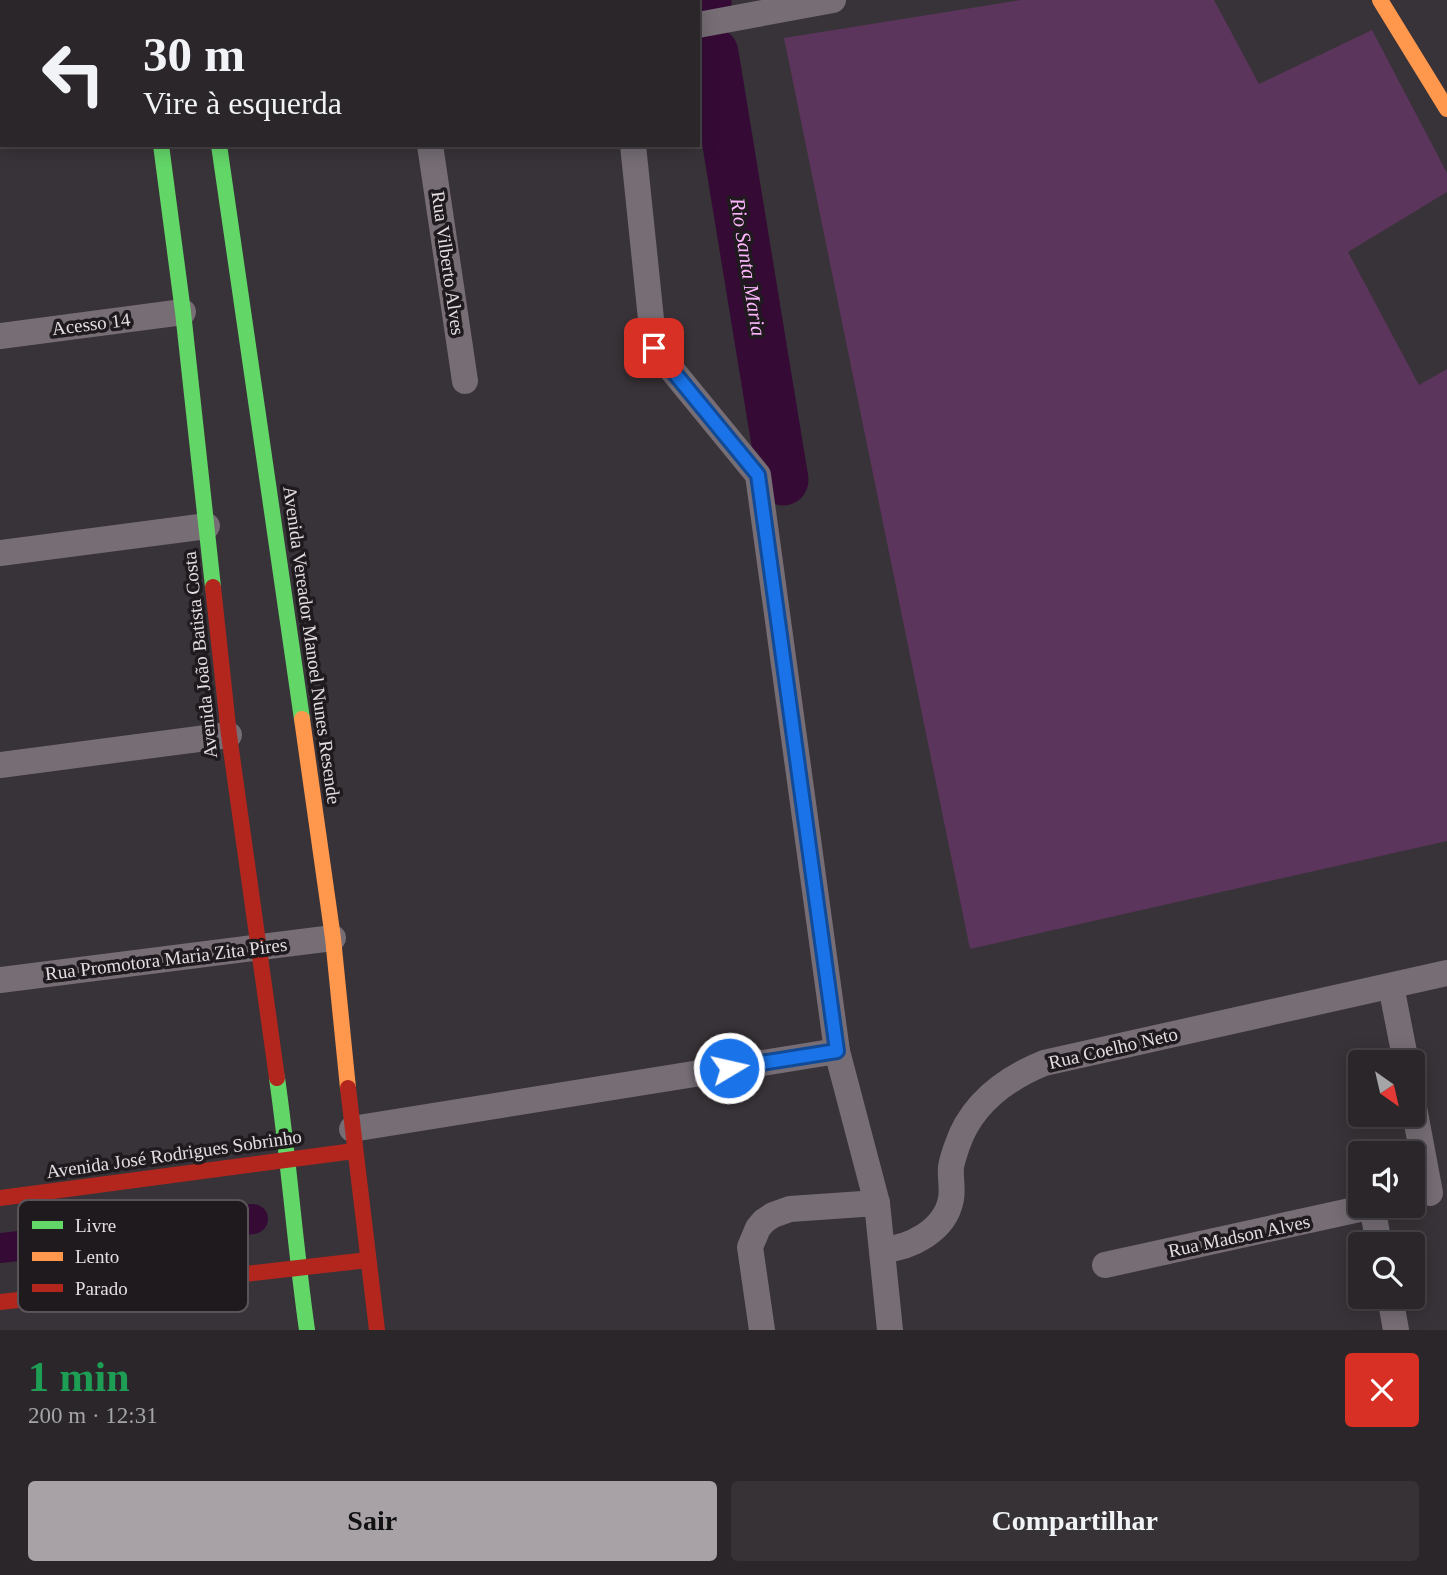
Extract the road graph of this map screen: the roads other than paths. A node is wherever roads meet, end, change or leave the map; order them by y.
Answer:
1 (833, 0) edge
2 (1380, 0) edge
3 (700, 25) edge
4 (1447, 109) edge
5 (161, 147) edge
6 (219, 147) edge
7 (430, 147) edge
8 (633, 147) edge
9 (183, 312) junction
10 (0, 336) edge
11 (465, 381) dead end
12 (207, 526) junction
13 (0, 553) edge
14 (229, 735) junction
15 (0, 765) edge
16 (332, 938) junction
17 (259, 947) junction
18 (1447, 973) edge
19 (0, 980) edge
20 (1391, 985) junction
21 (1404, 1050) edge
22 (837, 1051) junction
23 (1418, 1127) edge
24 (353, 1140) junction
25 (288, 1159) junction
26 (1430, 1193) edge
27 (0, 1199) edge
28 (877, 1203) junction
29 (1348, 1211) edge
30 (882, 1251) junction
31 (368, 1260) junction
32 (1105, 1265) dead end
33 (298, 1268) junction
34 (248, 1274) edge
35 (18, 1300) edge
36 (0, 1302) edge
37 (1392, 1309) edge
38 (307, 1330) edge
39 (377, 1330) edge
40 (762, 1330) edge
41 (890, 1330) edge
42 (1396, 1330) edge

1 - 3 street
2 - 4 street
5 - 9 street, Avenida João Batista Costa
6 - 16 street, Avenida Vereador Manoel Nunes Resende
7 - 11 street, Rua Vilberto Alves
8 - 22 street
9 - 10 street, Acesso 14
9 - 12 street, Avenida João Batista Costa
12 - 13 street
12 - 14 street, Avenida João Batista Costa
14 - 15 street
14 - 17 street, Avenida João Batista Costa
16 - 17 street, Rua Promotora Maria Zita Pires
16 - 24 street, Avenida Vereador Manoel Nunes Resende
17 - 19 street, Rua Promotora Maria Zita Pires
17 - 25 street, Avenida João Batista Costa
18 - 20 street, Rua Coelho Neto
20 - 21 street
20 - 30 street, Rua Coelho Neto
22 - 24 street
22 - 28 street
23 - 26 street
24 - 25 street, Avenida José Rodrigues Sobrinho
24 - 31 street, Avenida Vereador Manoel Nunes Resende
25 - 27 street, Avenida José Rodrigues Sobrinho
25 - 33 street, Avenida João Batista Costa
28 - 30 street
28 - 40 street
29 - 32 street, Rua Madson Alves
30 - 41 street
31 - 33 street
31 - 39 street, Avenida Vereador Manoel Nunes Resende
33 - 34 street
33 - 38 street, Avenida João Batista Costa
35 - 36 street
37 - 42 street

